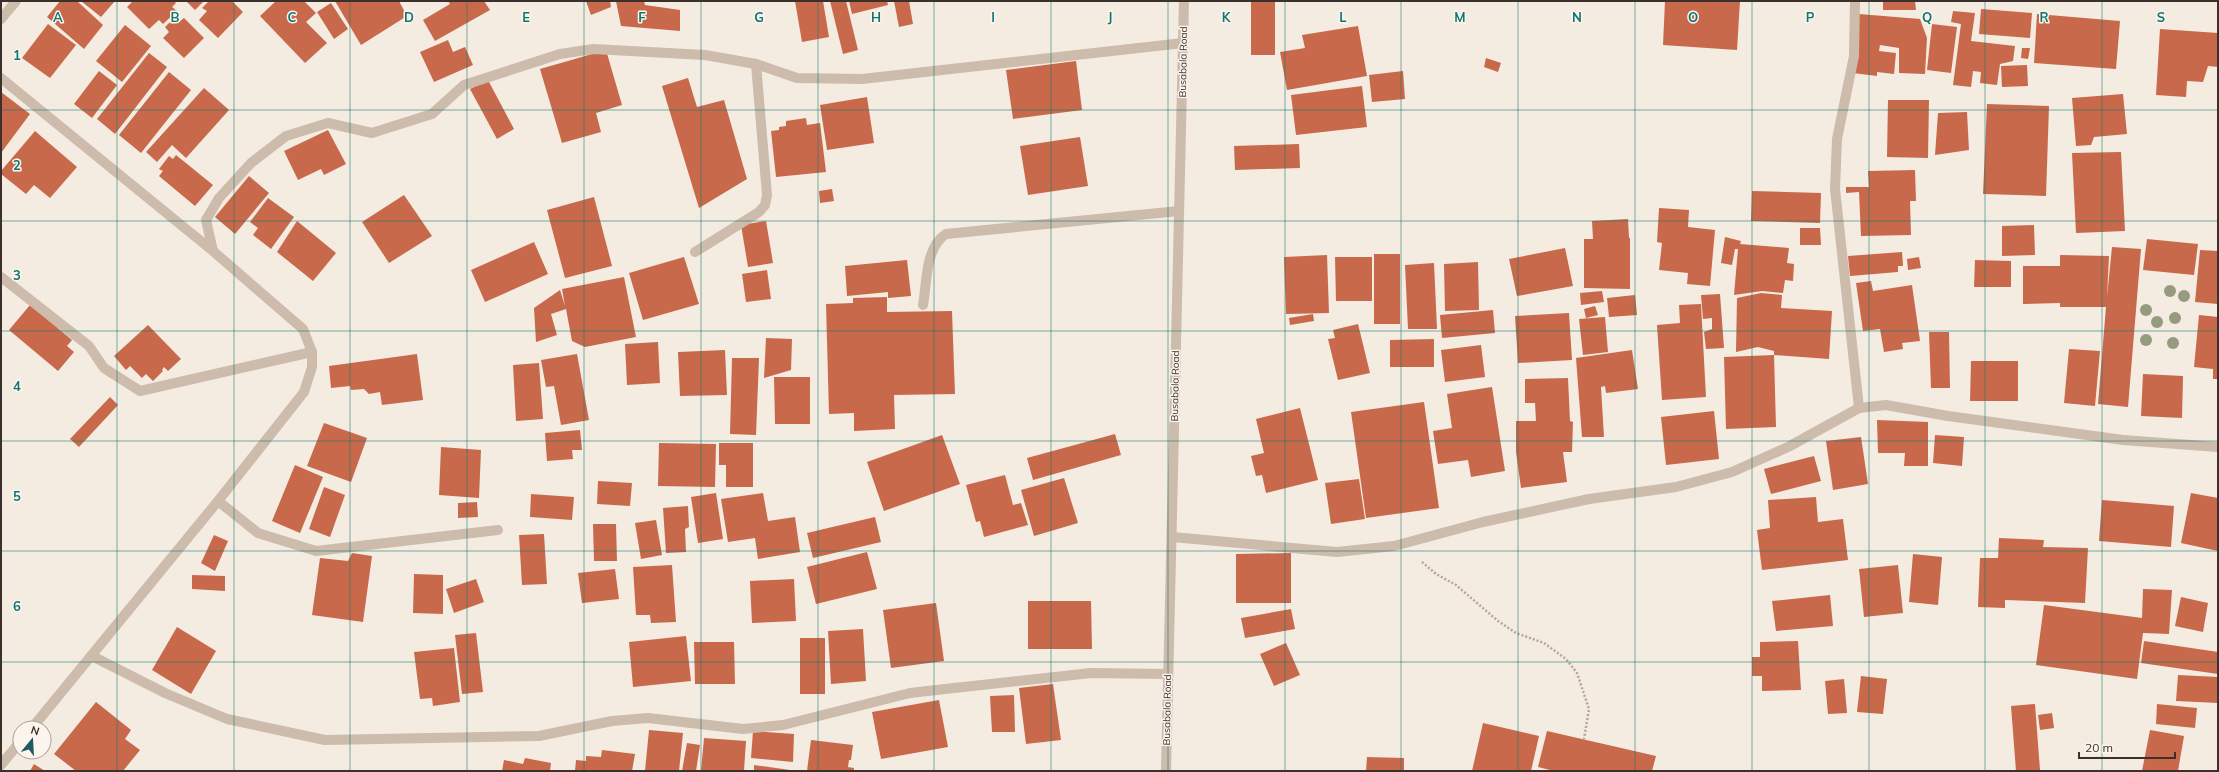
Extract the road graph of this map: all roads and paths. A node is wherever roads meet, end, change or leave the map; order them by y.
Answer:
1 (16, 1) edge
2 (1184, 1) edge
3 (1855, 1) edge
4 (1, 19) edge
5 (1183, 43) junction
6 (756, 64) junction
7 (1, 78) edge
8 (1179, 211) junction
9 (213, 251) junction
10 (695, 252) dead end
11 (1, 277) edge
12 (923, 305) dead end
13 (312, 352) junction
14 (1859, 408) junction
15 (2218, 447) edge
16 (218, 501) junction
17 (498, 530) dead end
18 (1172, 536) junction
19 (1420, 539) junction
20 (92, 656) junction
21 (1168, 674) junction
22 (39, 720) edge
23 (1584, 738) dead end
24 (12, 752) edge
25 (1, 765) edge
26 (1166, 771) edge

1 - 4 street
2 - 5 street, Busabala Road
3 - 14 street
5 - 6 street
5 - 8 street, Busabala Road
6 - 9 street
6 - 10 street
7 - 9 street
8 - 12 street
8 - 18 street, Busabala Road
9 - 13 street
11 - 13 street
13 - 16 street
14 - 15 street
14 - 19 street
16 - 17 street
16 - 20 street
18 - 19 street
18 - 21 street, Busabala Road
19 - 23 path
20 - 21 street
20 - 22 street
21 - 26 street, Busabala Road
24 - 25 street

